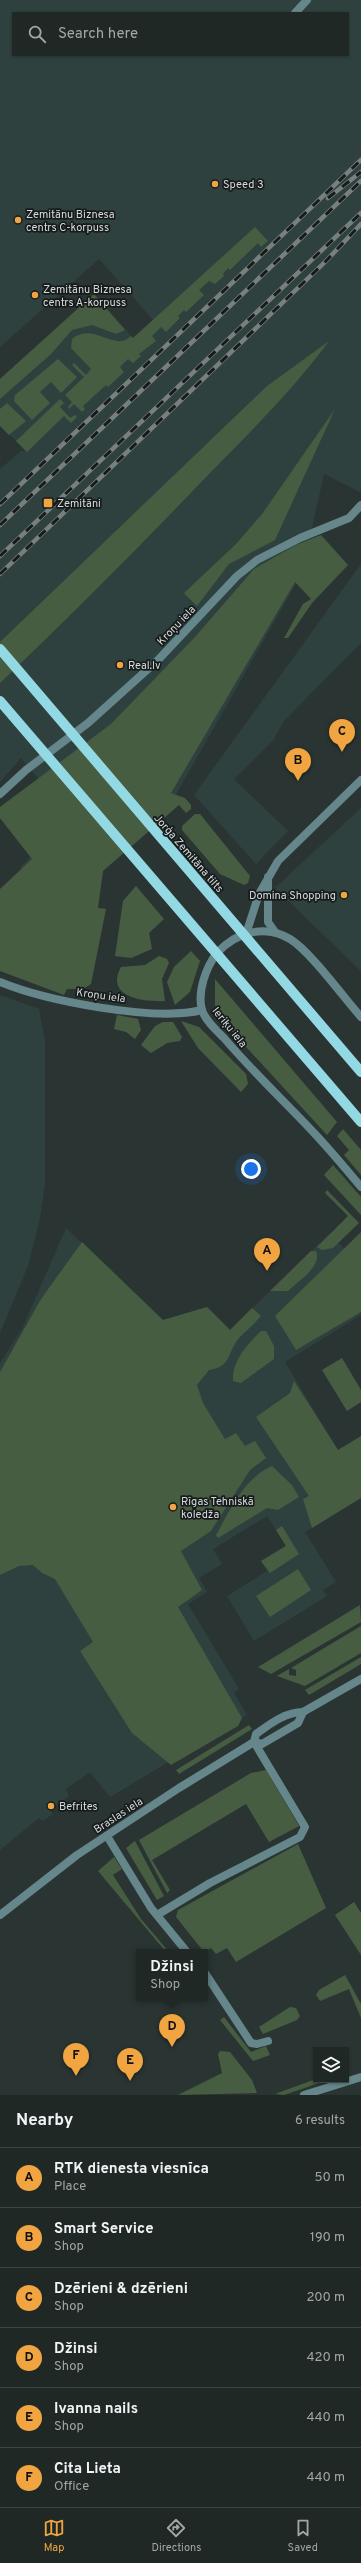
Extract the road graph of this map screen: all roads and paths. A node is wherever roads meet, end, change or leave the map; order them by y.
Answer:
1 (307, 0) edge
2 (296, 12) edge
3 (361, 505) edge
4 (0, 649) edge
5 (0, 701) edge
6 (361, 780) edge
7 (0, 794) edge
8 (268, 877) junction
9 (275, 932) junction
10 (246, 934) junction
11 (0, 982) edge
12 (202, 1010) junction
13 (361, 1017) edge
14 (361, 1072) edge
15 (361, 1122) edge
16 (361, 1187) edge
17 (361, 1679) edge
18 (302, 1712) junction
19 (254, 1742) junction
20 (107, 1836) junction
21 (0, 1915) edge
22 (157, 1915) junction
23 (185, 1949) edge
24 (208, 1978) edge
25 (268, 2040) dead end
26 (361, 2077) edge
27 (304, 2095) edge

1 - 2 street
3 - 7 street, Kroņu iela
4 - 14 main road, Jorģa Zemitāna tilts, bridge
5 - 15 main road, bridge
6 - 8 street
8 - 9 street
8 - 10 street
9 - 10 street, Ieriķu iela
9 - 13 street, Ieriķu iela
10 - 12 street, Ieriķu iela
11 - 12 street, Kroņu iela
12 - 16 street, Ieriķu iela
17 - 18 street, Braslas iela
18 - 19 street, Braslas iela
18 - 19 street, Braslas iela
19 - 20 street, Braslas iela
19 - 22 street
20 - 21 street, Braslas iela
20 - 22 street
22 - 23 street
24 - 25 street
26 - 27 street

